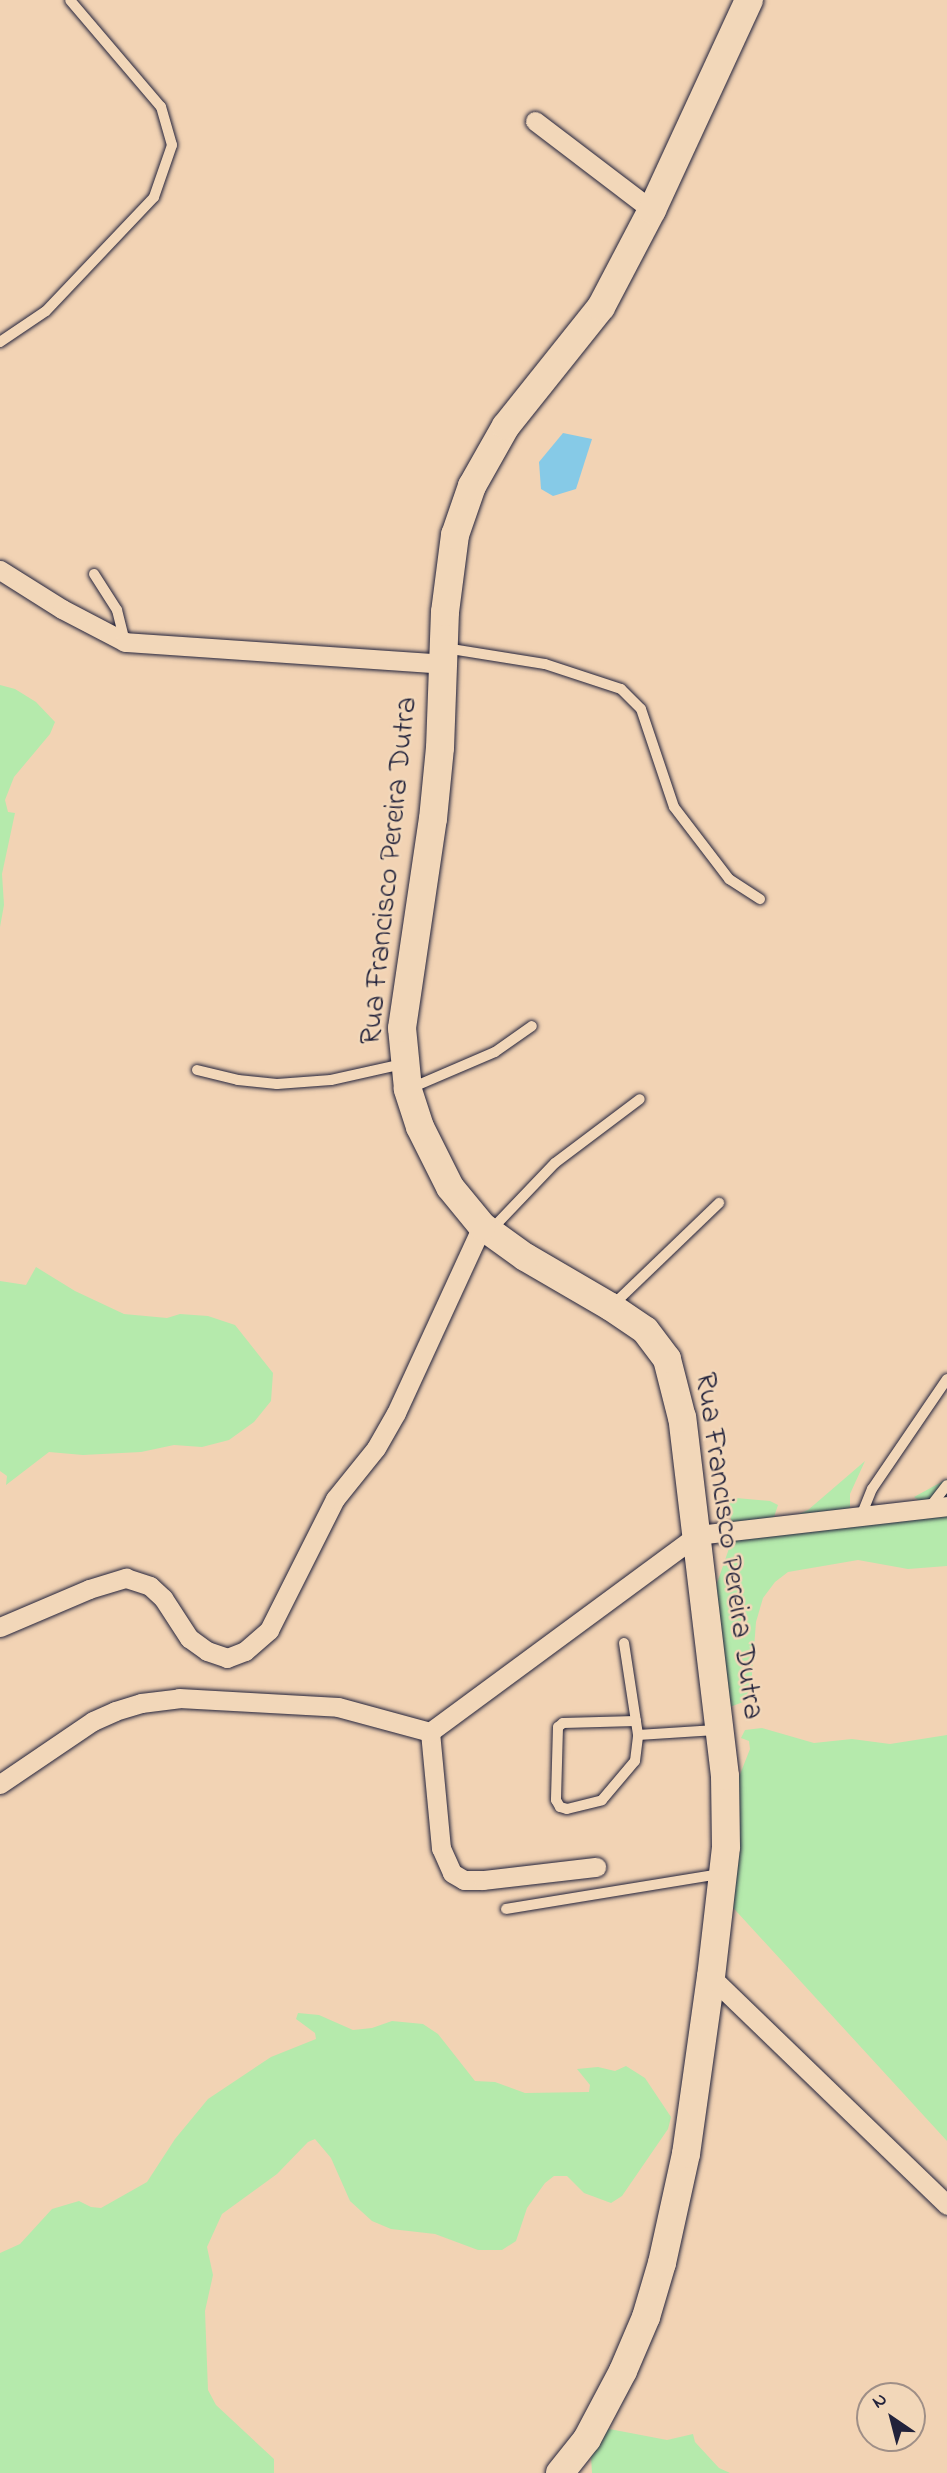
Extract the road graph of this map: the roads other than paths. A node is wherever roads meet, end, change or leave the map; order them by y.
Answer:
1 (70, 0) edge
2 (749, 0) edge
3 (536, 121) dead end
4 (652, 210) junction
5 (0, 342) edge
6 (0, 570) edge
7 (94, 574) dead end
8 (125, 642) junction
9 (444, 656) junction
10 (760, 899) dead end
11 (532, 1026) dead end
12 (197, 1070) dead end
13 (405, 1077) junction
14 (640, 1100) dead end
15 (719, 1203) dead end
16 (486, 1229) junction
17 (611, 1307) junction
18 (947, 1379) edge
19 (947, 1485) edge
20 (938, 1507) edge
21 (861, 1516) junction
22 (697, 1535) junction
23 (0, 1627) edge
24 (624, 1643) dead end
25 (636, 1721) junction
26 (720, 1730) junction
27 (430, 1732) junction
28 (638, 1735) junction
29 (0, 1784) edge
30 (596, 1867) dead end
31 (723, 1874) junction
32 (506, 1909) dead end
33 (711, 1977) junction
34 (947, 2205) edge
35 (560, 2473) edge

1 - 5 lane
2 - 4 main road, Rua Francisco Pereira Dutra
3 - 4 street
4 - 9 main road, Rua Francisco Pereira Dutra
6 - 8 street
7 - 8 lane
8 - 9 street
9 - 10 lane
9 - 13 main road, Rua Francisco Pereira Dutra
11 - 13 lane
12 - 13 lane
13 - 16 main road, Rua Francisco Pereira Dutra
14 - 16 lane
15 - 17 lane
16 - 17 main road, Rua Francisco Pereira Dutra
16 - 23 street
17 - 22 main road, Rua Francisco Pereira Dutra
18 - 21 lane
19 - 20 lane
20 - 21 street
21 - 22 street
22 - 26 main road, Rua Francisco Pereira Dutra
22 - 27 street
24 - 25 lane
25 - 28 lane
25 - 28 lane
26 - 28 lane
26 - 31 main road, Rua Francisco Pereira Dutra
27 - 29 street
27 - 30 street
31 - 32 lane
31 - 33 main road, Rua Francisco Pereira Dutra
33 - 34 street
33 - 35 main road, Rua Francisco Pereira Dutra

